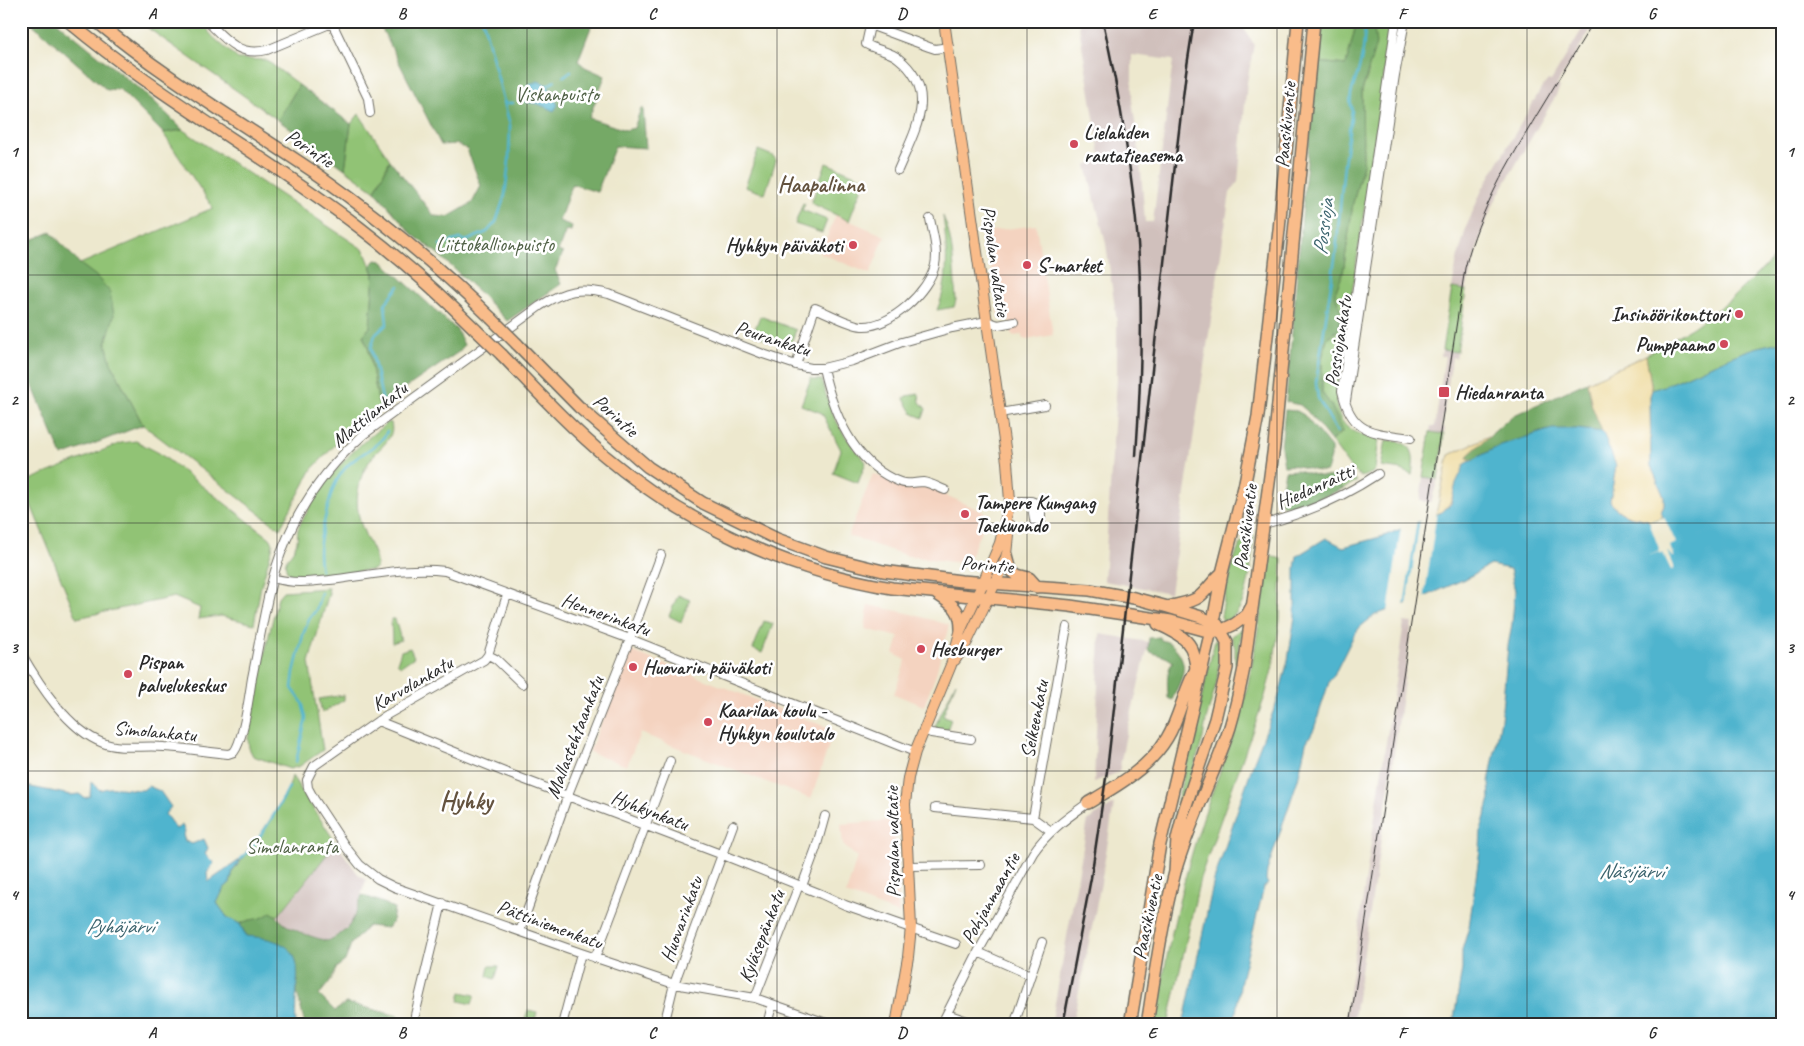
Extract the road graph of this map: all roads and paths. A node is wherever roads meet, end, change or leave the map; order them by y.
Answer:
1 (68, 21) edge
2 (96, 21) edge
3 (207, 21) edge
4 (859, 21) edge
5 (944, 21) edge
6 (1298, 21) edge
7 (1314, 21) edge
8 (1396, 21) edge
9 (1406, 21) edge
10 (331, 22) edge
11 (870, 26) junction
12 (948, 47) junction
13 (370, 113) dead end
14 (898, 170) dead end
15 (930, 219) dead end
16 (552, 298) joint
17 (986, 322) junction
18 (1014, 322) dead end
19 (796, 365) junction
20 (823, 368) junction
21 (1345, 403) junction
22 (1044, 405) dead end
23 (1000, 414) junction
24 (1411, 438) dead end
25 (1378, 474) dead end
26 (945, 490) dead end
27 (1032, 500) dead end
28 (1009, 504) junction
29 (1264, 524) junction
30 (661, 554) dead end
31 (1007, 555) junction
32 (1222, 573) junction
33 (273, 578) junction
34 (989, 584) junction
35 (1037, 587) junction
36 (937, 594) junction
37 (507, 595) junction
38 (982, 598) junction
39 (1254, 603) junction
40 (1168, 607) junction
41 (1148, 619) junction
42 (1067, 627) dead end
43 (1215, 628) junction
44 (961, 629) junction
45 (630, 639) junction
46 (21, 653) edge
47 (1205, 654) junction
48 (488, 655) junction
49 (24, 665) edge
50 (952, 665) junction
51 (1196, 668) junction
52 (522, 684) dead end
53 (1196, 694) junction
54 (378, 721) junction
55 (924, 730) junction
56 (971, 739) dead end
57 (236, 750) joint
58 (915, 752) junction
59 (670, 761) dead end
60 (307, 780) joint
61 (568, 796) junction
62 (1088, 804) joint
63 (935, 808) dead end
64 (825, 816) dead end
65 (1032, 818) junction
66 (733, 825) dead end
67 (645, 826) junction
68 (1051, 831) junction
69 (723, 855) junction
70 (981, 865) dead end
71 (908, 866) junction
72 (1175, 872) junction
73 (800, 886) junction
74 (442, 904) junction
75 (911, 927) junction
76 (520, 931) junction
77 (1042, 942) dead end
78 (956, 944) dead end
79 (978, 952) junction
80 (581, 953) junction
81 (595, 958) junction
82 (1030, 975) junction
83 (674, 984) junction
84 (754, 998) junction
85 (901, 1000) junction
86 (772, 1005) junction
87 (947, 1014) junction
88 (415, 1015) dead end
89 (562, 1025) edge
90 (664, 1025) edge
91 (767, 1025) edge
92 (832, 1025) edge
93 (889, 1025) edge
94 (896, 1025) edge
95 (941, 1025) edge
96 (979, 1025) edge
97 (1014, 1025) edge
98 (1130, 1025) edge
99 (1147, 1025) edge

1 - 36 highway, Porintie, bridge
2 - 34 highway, Porintie, bridge
3 - 10 street
4 - 11 street
5 - 12 main road, Pispalan valtatie
6 - 32 highway, Paasikiventie
7 - 29 highway, Paasikiventie
8 - 21 street, Possiojankatu
9 - 21 street, Possiojankatu
10 - 13 street
11 - 12 street
11 - 14 street
12 - 17 main road, Pispalan valtatie
15 - 19 street
16 - 19 street, Peurankatu
16 - 33 street, Mattilankatu
17 - 18 street, Peurankatu
17 - 20 street, Peurankatu
17 - 23 main road, Pispalan valtatie
19 - 20 street, Peurankatu
20 - 26 street
21 - 24 street
22 - 23 street
23 - 28 main road, Pispalan valtatie
25 - 29 street, Hiedanraitti
27 - 28 street
28 - 31 main road, Pispalan valtatie
28 - 34 main road, Pispalan valtatie
29 - 39 highway, Paasikiventie
30 - 45 street, Mallastehtaankatu
31 - 34 main road, Pispalan valtatie
31 - 35 highway
32 - 40 highway
32 - 43 highway, Paasikiventie
33 - 37 street, Hennerinkatu
33 - 57 street, Mattilankatu
34 - 35 highway, Porintie
34 - 38 main road, Pispalan valtatie
35 - 40 highway, Porintie
36 - 38 highway, Porintie
36 - 44 highway
37 - 45 street, Hennerinkatu
37 - 48 street
38 - 41 highway, Porintie
38 - 44 main road, Pispalan valtatie
38 - 50 main road, Pispalan valtatie
39 - 43 highway
39 - 72 highway, Paasikiventie
40 - 43 highway, Porintie
41 - 43 highway
41 - 51 highway
42 - 65 street, Selkeenkatu
43 - 47 highway, Paasikiventie
43 - 72 highway
44 - 50 main road, Pispalan valtatie
45 - 58 street, Hennerinkatu
45 - 61 street, Mallastehtaankatu
46 - 49 street, Simolankatu
47 - 51 highway
47 - 53 highway, Paasikiventie
48 - 52 street
48 - 54 street, Karvolankatu
49 - 57 street, Simolankatu
50 - 55 main road, Pispalan valtatie
51 - 53 highway
51 - 62 highway
53 - 98 highway, Paasikiventie
54 - 60 street, Karvolankatu
54 - 61 street, Hyhkynkatu
55 - 56 street
55 - 58 main road, Pispalan valtatie
58 - 71 main road, Pispalan valtatie
59 - 67 street
60 - 74 street, Pättiniemenkatu
61 - 67 street, Hyhkynkatu
61 - 76 street, Mallastehtaankatu
62 - 68 street, Pohjanmaantie
63 - 65 street
64 - 73 street, Kyläsepänkatu
65 - 68 street
66 - 69 street, Huovarinkatu
67 - 69 street, Hyhkynkatu
67 - 81 street
68 - 79 street, Pohjanmaantie
69 - 73 street, Hyhkynkatu
69 - 83 street, Huovarinkatu
70 - 71 street
71 - 75 main road, Pispalan valtatie
72 - 99 highway, Paasikiventie
73 - 75 street, Hyhkynkatu
73 - 84 street, Kyläsepänkatu
74 - 76 street, Pättiniemenkatu
74 - 88 street
75 - 78 street, Hyhkynkatu
75 - 85 main road, Pispalan valtatie
76 - 80 street, Pättiniemenkatu
77 - 82 street
79 - 82 street
79 - 87 street, Pohjanmaantie
80 - 81 street, Pättiniemenkatu
80 - 89 street
81 - 83 street, Pättiniemenkatu
82 - 97 street
83 - 84 street, Pättiniemenkatu
83 - 90 street, Huovarinkatu
84 - 86 street, Pättiniemenkatu
85 - 93 main road
85 - 94 main road, Pispalan valtatie
86 - 91 street, Kyläsepänkatu
86 - 92 street, Pättiniemenkatu
87 - 95 street, Pohjanmaantie
87 - 96 street

